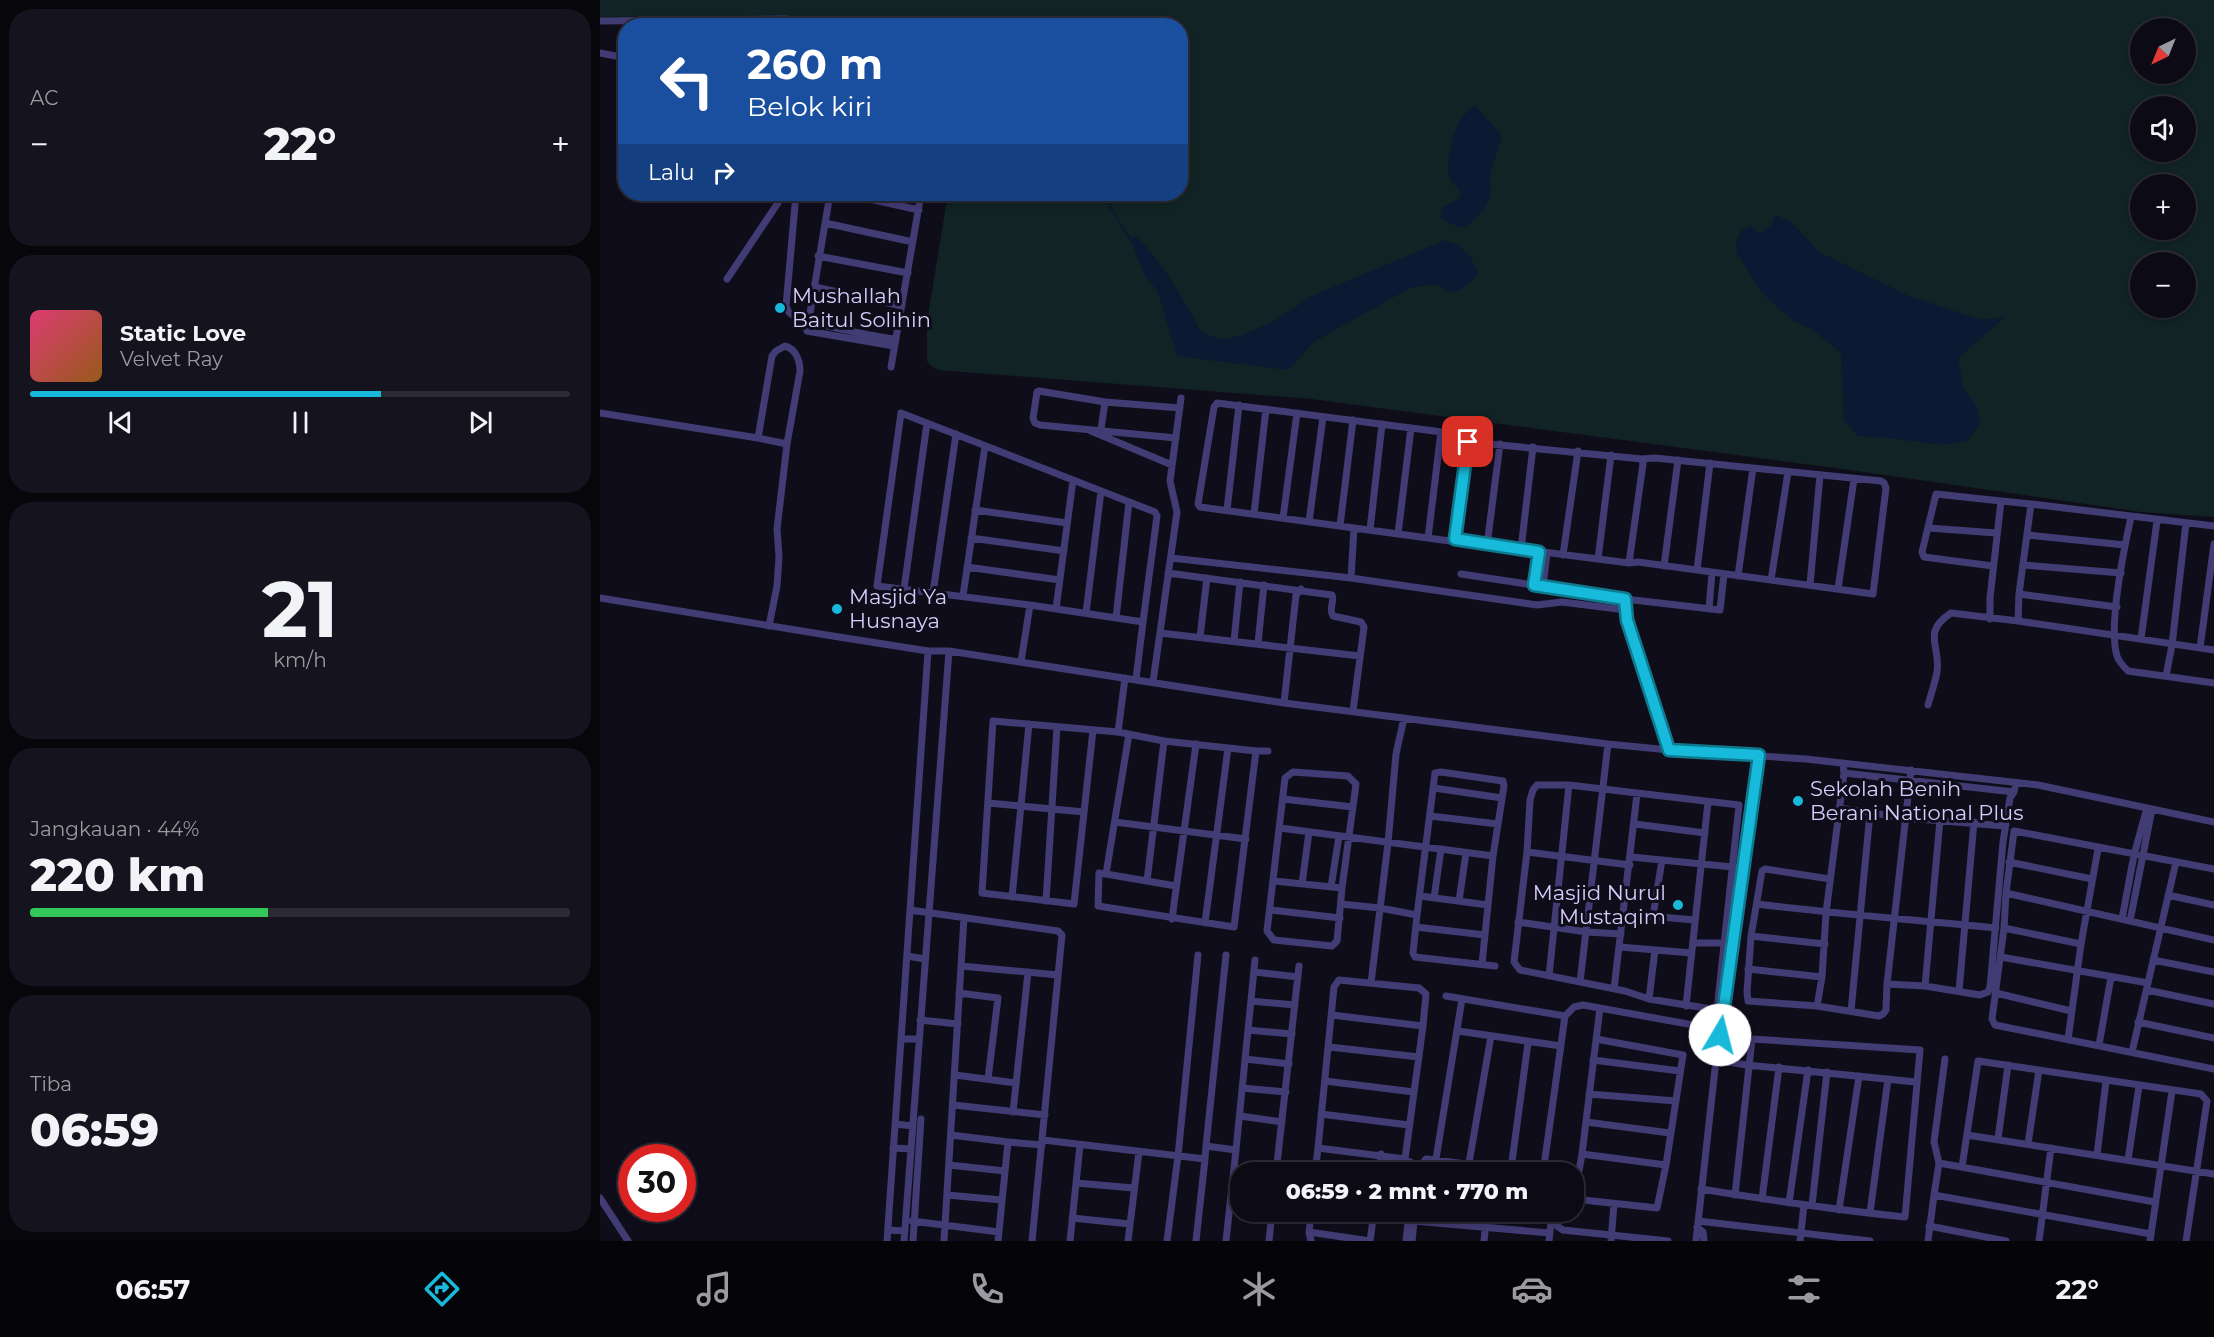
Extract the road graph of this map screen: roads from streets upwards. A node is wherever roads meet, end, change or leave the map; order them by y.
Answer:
1 (600, 21) edge
2 (618, 22) edge
3 (600, 52) edge
4 (618, 56) edge
5 (779, 201) edge
6 (795, 201) edge
7 (829, 201) edge
8 (878, 201) edge
9 (920, 201) edge
10 (919, 210) junction
11 (825, 223) junction
12 (913, 242) junction
13 (818, 256) junction
14 (908, 273) junction
15 (727, 279) dead end
16 (815, 287) junction
17 (902, 306) junction
18 (808, 321) junction
19 (895, 343) junction
20 (891, 367) dead end
21 (1181, 398) dead end
22 (1105, 402) junction
23 (1239, 405) junction
24 (1180, 408) junction
25 (1266, 409) junction
26 (600, 413) edge
27 (1297, 413) junction
28 (1323, 417) junction
29 (1353, 420) junction
30 (927, 423) junction
31 (1382, 424) junction
32 (1411, 428) junction
33 (1086, 429) junction
34 (1101, 429) junction
35 (1441, 432) junction
36 (956, 434) junction
37 (758, 438) junction
38 (1176, 438) junction
39 (1468, 442) junction
40 (787, 444) junction
41 (1500, 444) junction
42 (985, 446) junction
43 (1533, 447) junction
44 (1578, 451) junction
45 (1611, 455) junction
46 (1642, 459) junction
47 (1678, 460) junction
48 (1710, 464) junction
49 (1172, 465) junction
50 (1753, 468) junction
51 (1788, 471) junction
52 (1820, 475) junction
53 (1854, 478) junction
54 (1073, 480) junction
55 (1101, 491) junction
56 (2001, 501) junction
57 (1129, 502) junction
58 (2031, 504) junction
59 (975, 510) junction
60 (1227, 510) junction
61 (1254, 514) junction
62 (2131, 517) junction
63 (1283, 518) junction
64 (2157, 521) junction
65 (1309, 522) junction
66 (1067, 523) junction
67 (2186, 523) junction
68 (1340, 526) junction
69 (2214, 526) edge
70 (1354, 528) junction
71 (1929, 528) junction
72 (1370, 530) junction
73 (1996, 533) junction
74 (1398, 534) junction
75 (2028, 535) junction
76 (971, 538) junction
77 (1428, 538) junction
78 (1455, 539) junction
79 (2214, 544) edge
80 (1486, 545) junction
81 (2125, 545) junction
82 (1521, 549) junction
83 (1064, 551) junction
84 (1543, 552) junction
85 (1563, 555) junction
86 (1171, 558) junction
87 (1598, 559) junction
88 (1629, 563) junction
89 (2024, 565) junction
90 (1664, 566) junction
91 (1993, 566) junction
92 (967, 567) junction
93 (1697, 570) junction
94 (1712, 572) junction
95 (1168, 573) junction
96 (2121, 573) junction
97 (1461, 574) dead end
98 (1724, 574) junction
99 (1738, 576) junction
100 (1207, 578) junction
101 (1351, 578) junction
102 (1060, 580) junction
103 (1771, 580) junction
104 (1240, 582) junction
105 (1264, 585) junction
106 (1534, 585) junction
107 (1810, 585) junction
108 (1543, 586) junction
109 (904, 589) junction
110 (1838, 589) junction
111 (1301, 590) junction
112 (933, 593) junction
113 (2019, 594) junction
114 (963, 596) junction
115 (600, 598) edge
116 (1625, 599) junction
117 (1030, 604) junction
118 (2117, 607) junction
119 (1056, 609) junction
120 (1709, 609) junction
121 (1626, 610) junction
122 (1086, 613) junction
123 (1116, 618) junction
124 (1990, 619) junction
125 (2018, 621) junction
126 (1143, 622) junction
127 (769, 626) junction
128 (1160, 633) junction
129 (2114, 636) junction
130 (1200, 637) junction
131 (2141, 639) junction
132 (1234, 641) junction
133 (1258, 643) junction
134 (2172, 645) junction
135 (1290, 647) junction
136 (2200, 648) junction
137 (2214, 650) edge
138 (928, 651) junction
139 (948, 651) junction
140 (1360, 656) junction
141 (1022, 662) junction
142 (2166, 676) junction
143 (1125, 678) junction
144 (1136, 679) junction
145 (1153, 682) junction
146 (2214, 683) edge
147 (1284, 703) junction
148 (1928, 705) dead end
149 (1353, 711) junction
150 (1404, 718) junction
151 (1029, 724) junction
152 (1057, 727) junction
153 (1093, 730) junction
154 (1118, 732) junction
155 (1129, 734) junction
156 (1164, 741) junction
157 (1196, 744) junction
158 (1608, 744) junction
159 (1228, 748) junction
160 (1669, 750) junction
161 (1256, 751) junction
162 (1268, 751) dead end
163 (1759, 755) junction
164 (1843, 763) junction
165 (1911, 771) junction
166 (1844, 773) junction
167 (1910, 780) junction
168 (2016, 783) junction
169 (1569, 785) junction
170 (1434, 788) junction
171 (1604, 790) junction
172 (2014, 792) junction
173 (1637, 794) junction
174 (1502, 798) junction
175 (1283, 799) junction
176 (1708, 802) junction
177 (988, 803) junction
178 (1021, 806) junction
179 (1353, 807) junction
180 (1839, 808) junction
181 (2149, 808) junction
182 (1052, 809) junction
183 (1084, 812) junction
184 (1870, 813) junction
185 (1430, 816) junction
186 (1906, 818) junction
187 (1940, 820) junction
188 (1115, 822) junction
189 (1974, 822) junction
190 (2214, 822) edge
191 (1498, 824) junction
192 (1635, 824) junction
193 (2005, 826) junction
194 (1154, 827) junction
195 (1280, 828) junction
196 (1184, 832) junction
197 (1309, 832) junction
198 (1705, 832) junction
199 (1216, 836) junction
200 (1339, 836) junction
201 (1350, 837) junction
202 (1246, 839) junction
203 (1388, 843) junction
204 (1427, 848) junction
205 (1441, 849) junction
206 (2098, 849) junction
207 (1466, 852) junction
208 (1527, 852) junction
209 (2134, 855) junction
210 (1493, 856) junction
211 (1560, 856) junction
212 (2143, 857) junction
213 (1662, 860) junction
214 (1595, 861) junction
215 (1630, 861) junction
216 (2009, 862) junction
217 (2176, 862) junction
218 (1701, 865) junction
219 (1743, 868) junction
220 (1732, 869) junction
221 (2214, 869) edge
222 (1106, 874) junction
223 (1830, 879) junction
224 (2092, 879) junction
225 (1147, 881) junction
226 (1274, 881) junction
227 (1302, 884) junction
228 (1176, 886) junction
229 (1332, 887) junction
230 (1342, 888) junction
231 (2006, 893) junction
232 (2168, 895) junction
233 (1420, 896) junction
234 (1012, 897) junction
235 (1434, 898) junction
236 (1046, 901) junction
237 (1459, 901) junction
238 (1341, 904) junction
239 (1488, 904) junction
240 (1756, 904) junction
241 (2214, 905) edge
242 (1380, 908) junction
243 (910, 910) junction
244 (1271, 910) junction
245 (2086, 911) junction
246 (1826, 913) junction
247 (928, 914) junction
248 (1624, 914) junction
249 (1860, 914) junction
250 (1417, 915) junction
251 (1653, 916) junction
252 (964, 918) junction
253 (1340, 918) junction
254 (1172, 919) junction
255 (1894, 919) junction
256 (1695, 920) junction
257 (2126, 920) junction
258 (1518, 922) junction
259 (1930, 922) junction
260 (1205, 923) junction
261 (1965, 925) junction
262 (1554, 926) junction
263 (1416, 927) junction
264 (1996, 928) junction
265 (2004, 928) junction
266 (2160, 929) junction
267 (1587, 932) junction
268 (1621, 934) junction
269 (1485, 935) junction
270 (1751, 936) junction
271 (2214, 940) edge
272 (1692, 943) junction
273 (1724, 943) junction
274 (1825, 944) junction
275 (2080, 944) junction
276 (1620, 946) junction
277 (1655, 950) junction
278 (1691, 953) junction
279 (1198, 955) dead end
280 (1226, 955) dead end
281 (907, 956) junction
282 (2001, 957) junction
283 (925, 959) junction
284 (1255, 960) dead end
285 (2153, 960) junction
286 (1482, 964) junction
287 (961, 966) junction
288 (1299, 966) dead end
289 (1495, 966) dead end
290 (1748, 969) junction
291 (2078, 971) junction
292 (1029, 972) junction
293 (1254, 972) junction
294 (2214, 972) edge
295 (1058, 975) junction
296 (1549, 976) junction
297 (1298, 977) junction
298 (1822, 977) junction
299 (2111, 977) junction
300 (1580, 982) junction
301 (1371, 983) junction
302 (1887, 984) junction
303 (1925, 986) junction
304 (2147, 987) junction
305 (1614, 989) junction
306 (1959, 991) junction
307 (959, 993) junction
308 (1996, 993) junction
309 (1446, 996) dead end
310 (1462, 999) junction
311 (1649, 999) junction
312 (1251, 1001) junction
313 (1818, 1001) dead end
314 (2214, 1004) edge
315 (1295, 1005) junction
316 (1686, 1006) junction
317 (1600, 1008) junction
318 (1720, 1011) junction
319 (1851, 1011) junction
320 (2071, 1011) junction
321 (1332, 1015) junction
322 (1565, 1016) junction
323 (920, 1020) junction
324 (2138, 1022) junction
325 (958, 1024) junction
326 (1423, 1026) junction
327 (1248, 1030) junction
328 (1721, 1030) junction
329 (1458, 1031) junction
330 (1292, 1034) junction
331 (1491, 1036) junction
332 (2214, 1038) edge
333 (901, 1039) junction
334 (919, 1039) junction
335 (1596, 1039) junction
336 (2068, 1040) junction
337 (1528, 1043) junction
338 (2099, 1045) junction
339 (1561, 1046) junction
340 (1329, 1047) junction
341 (2132, 1052) junction
342 (1419, 1058) junction
343 (1245, 1059) junction
344 (1945, 1059) dead end
345 (1593, 1060) junction
346 (1716, 1060) junction
347 (1288, 1064) junction
348 (1750, 1065) junction
349 (2008, 1065) junction
350 (1779, 1067) junction
351 (2214, 1069) edge
352 (1808, 1070) junction
353 (2039, 1070) junction
354 (1680, 1071) junction
355 (1827, 1072) junction
356 (955, 1075) junction
357 (1859, 1076) junction
358 (988, 1079) junction
359 (1888, 1079) junction
360 (1325, 1081) junction
361 (2106, 1081) junction
362 (1916, 1082) junction
363 (1016, 1083) junction
364 (2139, 1086) junction
365 (1242, 1088) junction
366 (2172, 1091) junction
367 (1286, 1092) junction
368 (1414, 1092) junction
369 (1589, 1094) junction
370 (1676, 1101) junction
371 (953, 1105) junction
372 (1013, 1112) junction
373 (1321, 1114) junction
374 (1045, 1115) junction
375 (1240, 1116) junction
376 (921, 1119) dead end
377 (1282, 1122) junction
378 (1586, 1122) junction
379 (895, 1124) junction
380 (1409, 1125) junction
381 (913, 1126) junction
382 (1671, 1133) junction
383 (951, 1135) junction
384 (1967, 1135) junction
385 (1998, 1139) junction
386 (1008, 1142) junction
387 (1043, 1143) junction
388 (2028, 1144) junction
389 (1080, 1145) junction
390 (1206, 1146) junction
391 (893, 1148) junction
392 (1318, 1148) junction
393 (2051, 1148) junction
394 (911, 1149) junction
395 (1236, 1150) junction
396 (1139, 1152) junction
397 (1381, 1154) junction
398 (1582, 1154) junction
399 (2097, 1155) junction
400 (1178, 1156) junction
401 (1205, 1159) junction
402 (1405, 1159) junction
403 (1436, 1159) junction
404 (2128, 1160) junction
405 (1235, 1162) edge
406 (1277, 1162) edge
407 (1316, 1162) edge
408 (1380, 1162) edge
409 (1410, 1162) edge
410 (1422, 1162) edge
411 (1460, 1162) edge
412 (1468, 1162) edge
413 (1511, 1162) edge
414 (1544, 1162) edge
415 (1581, 1162) edge
416 (1939, 1163) junction
417 (949, 1165) junction
418 (1666, 1166) junction
419 (2162, 1166) junction
420 (1962, 1167) junction
421 (2197, 1170) junction
422 (1005, 1171) junction
423 (2214, 1174) edge
424 (2046, 1182) junction
425 (1076, 1183) junction
426 (1134, 1188) junction
427 (1701, 1189) junction
428 (947, 1195) junction
429 (1735, 1195) junction
430 (1934, 1196) junction
431 (600, 1198) edge
432 (1762, 1199) junction
433 (1002, 1200) junction
434 (1584, 1200) edge
435 (2155, 1202) junction
436 (1790, 1203) junction
437 (1614, 1204) junction
438 (1808, 1205) junction
439 (1230, 1209) edge
440 (1839, 1210) junction
441 (1870, 1213) junction
442 (2042, 1214) junction
443 (1072, 1218) junction
444 (910, 1221) junction
445 (1271, 1222) edge
446 (1310, 1222) edge
447 (1373, 1222) edge
448 (1408, 1222) edge
449 (1414, 1222) edge
450 (1426, 1222) edge
451 (1486, 1222) edge
452 (1551, 1222) edge
453 (1557, 1222) edge
454 (1130, 1224) junction
455 (1697, 1224) junction
456 (946, 1226) junction
457 (1929, 1226) junction
458 (1486, 1227) junction
459 (888, 1230) junction
460 (905, 1231) junction
461 (999, 1232) junction
462 (1309, 1232) junction
463 (1959, 1232) junction
464 (1549, 1237) edge
465 (1800, 1237) edge
466 (2150, 1238) edge
467 (1611, 1239) edge
468 (1990, 1239) edge
469 (628, 1241) edge
470 (887, 1241) edge
471 (904, 1241) edge
472 (913, 1241) edge
473 (944, 1241) edge
474 (998, 1241) edge
475 (1032, 1241) edge
476 (1070, 1241) edge
477 (1128, 1241) edge
478 (1167, 1241) edge
479 (1196, 1241) edge
480 (1226, 1241) edge
481 (1231, 1241) edge
482 (1269, 1241) edge
483 (1311, 1241) edge
484 (1370, 1241) edge
485 (1406, 1241) edge
486 (1412, 1241) edge
487 (1484, 1241) edge
488 (1668, 1241) edge
489 (1696, 1241) edge
490 (1704, 1241) edge
491 (1870, 1241) edge
492 (1928, 1241) edge
493 (1958, 1241) edge
494 (2006, 1241) edge
495 (2038, 1241) edge
496 (2186, 1241) edge

1 - 2 street
3 - 4 street
5 - 15 street
6 - 18 street
7 - 11 street
8 - 10 street
9 - 10 street
10 - 12 street
11 - 12 street
11 - 13 street
12 - 14 street
13 - 14 street
13 - 16 street
14 - 17 street
16 - 17 street
16 - 18 street
17 - 19 street
18 - 19 street
18 - 19 street
19 - 20 street
21 - 24 street
22 - 24 street
22 - 33 street
22 - 34 street
23 - 25 street
23 - 60 street
23 - 60 street
24 - 38 street
25 - 27 street
25 - 61 street
26 - 37 street
27 - 28 street
27 - 63 street
28 - 29 street
28 - 65 street
29 - 31 street
29 - 68 street
30 - 36 street
30 - 109 street
30 - 109 street
31 - 32 street
31 - 72 street
32 - 35 street
32 - 74 street
33 - 34 street
33 - 49 street
34 - 38 street
35 - 39 street
35 - 77 street
36 - 42 street
36 - 112 street
37 - 40 street
37 - 40 street
38 - 49 street
39 - 41 street
39 - 78 street
40 - 127 street
41 - 43 street
41 - 80 street
42 - 54 street
42 - 59 street
43 - 44 street
43 - 82 street
44 - 45 street
44 - 85 street
45 - 46 street
45 - 87 street
46 - 47 street
46 - 88 street
47 - 48 street
47 - 90 street
48 - 50 street
48 - 93 street
49 - 86 street
50 - 51 street
50 - 99 street
51 - 52 street
51 - 103 street
52 - 53 street
52 - 107 street
53 - 110 street
53 - 110 street
54 - 55 street
54 - 66 street
55 - 57 street
55 - 122 street
56 - 58 street
56 - 71 street
56 - 73 street
57 - 123 street
57 - 126 street
58 - 62 street
58 - 75 street
59 - 66 street
59 - 76 street
60 - 61 street
61 - 63 street
62 - 64 street
62 - 81 street
63 - 65 street
64 - 67 street
64 - 131 street
65 - 68 street
66 - 83 street
67 - 69 street
67 - 134 street
68 - 70 street
70 - 72 street
70 - 101 street
71 - 73 street
71 - 91 street
72 - 74 street
73 - 91 street
74 - 77 street
75 - 81 street
75 - 89 street
76 - 83 street
76 - 92 street
77 - 78 street
78 - 80 street
79 - 136 street
80 - 82 street
81 - 96 street
82 - 84 street
83 - 102 street
84 - 85 street
84 - 106 street
84 - 108 street
85 - 87 street
86 - 95 street
86 - 101 street
87 - 88 street
88 - 90 street
89 - 96 street
89 - 113 street
90 - 93 street
91 - 124 street
92 - 102 street
92 - 114 street
93 - 94 street
94 - 98 street
94 - 120 street
95 - 100 street
95 - 128 street
96 - 118 street
97 - 106 street
98 - 99 street
98 - 120 street
99 - 103 street
100 - 104 street
100 - 130 street
101 - 121 street
102 - 119 street
103 - 107 street
104 - 105 street
104 - 132 street
105 - 111 street
105 - 133 street
106 - 108 street
107 - 110 street
108 - 116 street
109 - 112 street
111 - 135 street
111 - 140 street
112 - 114 street
113 - 118 street
113 - 125 street
114 - 117 street
115 - 127 street
116 - 120 street
116 - 121 street
117 - 119 street
117 - 141 street
118 - 129 street
119 - 122 street
121 - 160 street
122 - 123 street
123 - 126 street
124 - 125 street
124 - 148 street
125 - 129 street
126 - 144 street
127 - 138 street
128 - 130 street
128 - 145 street
129 - 131 street
129 - 142 street
130 - 132 street
131 - 134 street
132 - 133 street
133 - 135 street
134 - 136 street
134 - 142 street
135 - 140 street
135 - 147 street
136 - 137 street
138 - 139 street
138 - 243 street
139 - 141 street
139 - 247 street
140 - 149 street
141 - 143 street
142 - 146 street
143 - 144 street
143 - 154 street
144 - 145 street
145 - 147 street
147 - 149 street
149 - 150 street
150 - 158 street
150 - 203 street
151 - 152 street
151 - 177 street
151 - 178 street
152 - 153 street
152 - 182 street
153 - 154 street
153 - 183 street
154 - 155 street
155 - 156 street
155 - 188 street
156 - 157 street
156 - 194 street
157 - 159 street
157 - 196 street
158 - 160 street
158 - 171 street
159 - 161 street
159 - 199 street
160 - 163 street
161 - 162 street
161 - 202 street
163 - 164 street
163 - 219 street
164 - 165 street
164 - 166 street
165 - 167 street
165 - 168 street
166 - 167 street
166 - 180 street
167 - 172 street
167 - 186 street
168 - 172 street
168 - 181 street
169 - 171 street
169 - 208 street
169 - 211 street
170 - 174 street
170 - 174 street
170 - 185 street
171 - 173 street
171 - 214 street
172 - 193 street
173 - 176 street
173 - 192 street
174 - 191 street
175 - 179 street
175 - 179 street
175 - 195 street
176 - 198 street
176 - 220 street
177 - 178 street
177 - 234 street
178 - 182 street
178 - 234 street
179 - 201 street
180 - 184 street
180 - 223 street
181 - 190 street
181 - 209 street
181 - 212 street
182 - 183 street
182 - 236 street
183 - 236 street
184 - 186 street
184 - 249 street
185 - 191 street
185 - 204 street
186 - 187 street
186 - 255 street
187 - 189 street
187 - 259 street
188 - 194 street
188 - 222 street
189 - 193 street
189 - 261 street
191 - 210 street
192 - 198 street
192 - 215 street
193 - 264 street
194 - 196 street
194 - 225 street
195 - 197 street
195 - 226 street
196 - 199 street
196 - 228 street
197 - 200 street
197 - 227 street
198 - 218 street
199 - 202 street
199 - 260 street
200 - 201 street
200 - 229 street
201 - 203 street
201 - 230 street
202 - 260 street
203 - 204 street
203 - 242 street
204 - 205 street
204 - 233 street
205 - 207 street
205 - 235 street
206 - 209 street
206 - 216 street
206 - 224 street
207 - 210 street
207 - 237 street
208 - 211 street
208 - 258 street
209 - 212 street
209 - 257 street
210 - 239 street
211 - 214 street
211 - 262 street
212 - 217 street
212 - 257 street
213 - 215 street
213 - 218 street
213 - 251 street
214 - 215 street
214 - 267 street
215 - 248 street
216 - 224 street
216 - 231 street
217 - 221 street
217 - 232 street
218 - 220 street
218 - 256 street
219 - 220 street
219 - 318 street
220 - 273 street
222 - 225 street
222 - 254 street
223 - 240 street
223 - 246 street
224 - 245 street
225 - 228 street
226 - 227 street
226 - 244 street
227 - 229 street
228 - 254 street
229 - 230 street
230 - 238 street
231 - 245 street
231 - 265 street
232 - 241 street
232 - 266 street
233 - 235 street
233 - 250 street
234 - 236 street
235 - 237 street
237 - 239 street
238 - 242 street
238 - 253 street
239 - 269 street
240 - 246 street
240 - 270 street
242 - 250 street
242 - 301 street
243 - 247 street
243 - 281 street
244 - 253 street
244 - 253 street
245 - 257 street
245 - 275 street
246 - 249 street
246 - 274 street
247 - 252 street
247 - 283 street
248 - 251 street
248 - 268 street
249 - 255 street
249 - 319 street
250 - 263 street
251 - 256 street
252 - 287 street
252 - 295 street
254 - 260 street
255 - 259 street
255 - 302 street
256 - 272 street
257 - 266 street
258 - 262 street
258 - 296 street
259 - 261 street
259 - 303 street
261 - 264 street
261 - 306 street
262 - 267 street
262 - 296 street
263 - 269 street
263 - 286 street
264 - 306 street
265 - 275 street
265 - 282 street
266 - 271 street
266 - 285 street
267 - 268 street
267 - 300 street
268 - 276 street
269 - 286 street
270 - 274 street
270 - 290 street
272 - 273 street
272 - 278 street
273 - 318 street
274 - 298 street
275 - 291 street
276 - 277 street
276 - 305 street
277 - 278 street
277 - 311 street
278 - 316 street
279 - 400 street
280 - 390 street
281 - 283 street
281 - 333 street
282 - 291 street
282 - 308 street
283 - 323 street
284 - 293 street
285 - 294 street
285 - 304 street
286 - 289 street
287 - 292 street
287 - 307 street
288 - 297 street
290 - 298 street
290 - 319 street
291 - 299 street
291 - 320 street
292 - 295 street
292 - 363 street
293 - 297 street
293 - 312 street
295 - 374 street
296 - 300 street
297 - 315 street
298 - 313 street
299 - 304 street
299 - 338 street
300 - 305 street
301 - 321 street
301 - 326 street
302 - 303 street
302 - 319 street
303 - 306 street
304 - 314 street
304 - 324 street
305 - 311 street
307 - 325 street
307 - 358 street
308 - 320 street
308 - 336 street
309 - 310 street
310 - 322 street
310 - 329 street
311 - 316 street
312 - 315 street
312 - 327 street
315 - 330 street
316 - 318 street
317 - 322 street
317 - 328 street
317 - 335 street
318 - 328 street
320 - 336 street
321 - 326 street
321 - 340 street
322 - 339 street
323 - 325 street
323 - 334 street
324 - 332 street
324 - 341 street
325 - 356 street
326 - 342 street
327 - 330 street
327 - 343 street
328 - 346 street
329 - 331 street
329 - 403 street
330 - 347 street
331 - 337 street
331 - 412 street
333 - 334 street
333 - 379 street
334 - 381 street
335 - 345 street
335 - 354 street
336 - 338 street
337 - 339 street
337 - 413 street
338 - 341 street
339 - 414 street
340 - 342 street
340 - 360 street
341 - 351 street
342 - 368 street
343 - 347 street
343 - 365 street
344 - 416 street
345 - 354 street
345 - 369 street
346 - 348 street
346 - 427 street
347 - 367 street
348 - 350 street
348 - 362 street
348 - 429 street
349 - 353 street
349 - 384 street
349 - 385 street
350 - 352 street
350 - 432 street
352 - 355 street
352 - 436 street
353 - 361 street
353 - 388 street
354 - 370 street
355 - 357 street
355 - 438 street
356 - 358 street
356 - 371 street
357 - 359 street
357 - 440 street
358 - 363 street
359 - 362 street
359 - 441 street
360 - 368 street
360 - 373 street
361 - 364 street
361 - 399 street
362 - 441 street
363 - 372 street
364 - 366 street
364 - 404 street
365 - 367 street
365 - 375 street
366 - 419 street
366 - 421 street
367 - 377 street
368 - 380 street
369 - 370 street
369 - 378 street
370 - 382 street
371 - 372 street
371 - 383 street
372 - 374 street
373 - 380 street
373 - 392 street
374 - 387 street
375 - 377 street
375 - 395 street
376 - 444 street
377 - 406 street
378 - 382 street
378 - 398 street
379 - 381 street
379 - 391 street
380 - 402 street
381 - 394 street
382 - 418 street
383 - 386 street
383 - 417 street
384 - 385 street
384 - 420 street
385 - 388 street
386 - 387 street
386 - 422 street
387 - 389 street
387 - 475 street
388 - 393 street
389 - 396 street
389 - 425 street
390 - 395 street
390 - 401 street
391 - 394 street
391 - 459 street
392 - 397 street
392 - 407 street
393 - 399 street
393 - 424 street
394 - 444 street
395 - 405 street
396 - 400 street
396 - 426 street
397 - 402 street
397 - 408 street
398 - 415 street
398 - 418 street
399 - 404 street
400 - 401 street
400 - 478 street
401 - 479 street
402 - 409 street
403 - 410 street
403 - 411 street
404 - 419 street
416 - 420 street
416 - 430 street
417 - 422 street
417 - 428 street
418 - 437 street
419 - 421 street
419 - 435 street
420 - 424 street
421 - 423 street
421 - 496 street
422 - 433 street
424 - 435 street
424 - 442 street
425 - 426 street
425 - 443 street
426 - 454 street
427 - 429 street
427 - 455 street
428 - 433 street
428 - 456 street
429 - 432 street
430 - 442 street
430 - 457 street
431 - 469 street
432 - 436 street
433 - 461 street
434 - 437 street
435 - 466 street
436 - 438 street
437 - 467 street
438 - 440 street
438 - 465 street
439 - 480 street
440 - 441 street
442 - 466 street
442 - 495 street
443 - 454 street
443 - 476 street
444 - 456 street
444 - 460 street
444 - 472 street
445 - 482 street
446 - 462 street
447 - 484 street
448 - 485 street
449 - 486 street
450 - 458 street
451 - 458 street
452 - 464 street
453 - 467 street
454 - 477 street
455 - 465 street
455 - 489 street
455 - 490 street
456 - 461 street
456 - 473 street
457 - 463 street
457 - 492 street
458 - 464 street
458 - 487 street
459 - 460 street
459 - 470 street
460 - 471 street
461 - 474 street
462 - 483 street
462 - 484 street
463 - 468 street
463 - 493 street
465 - 491 street
467 - 488 street
468 - 494 street
480 - 481 street

